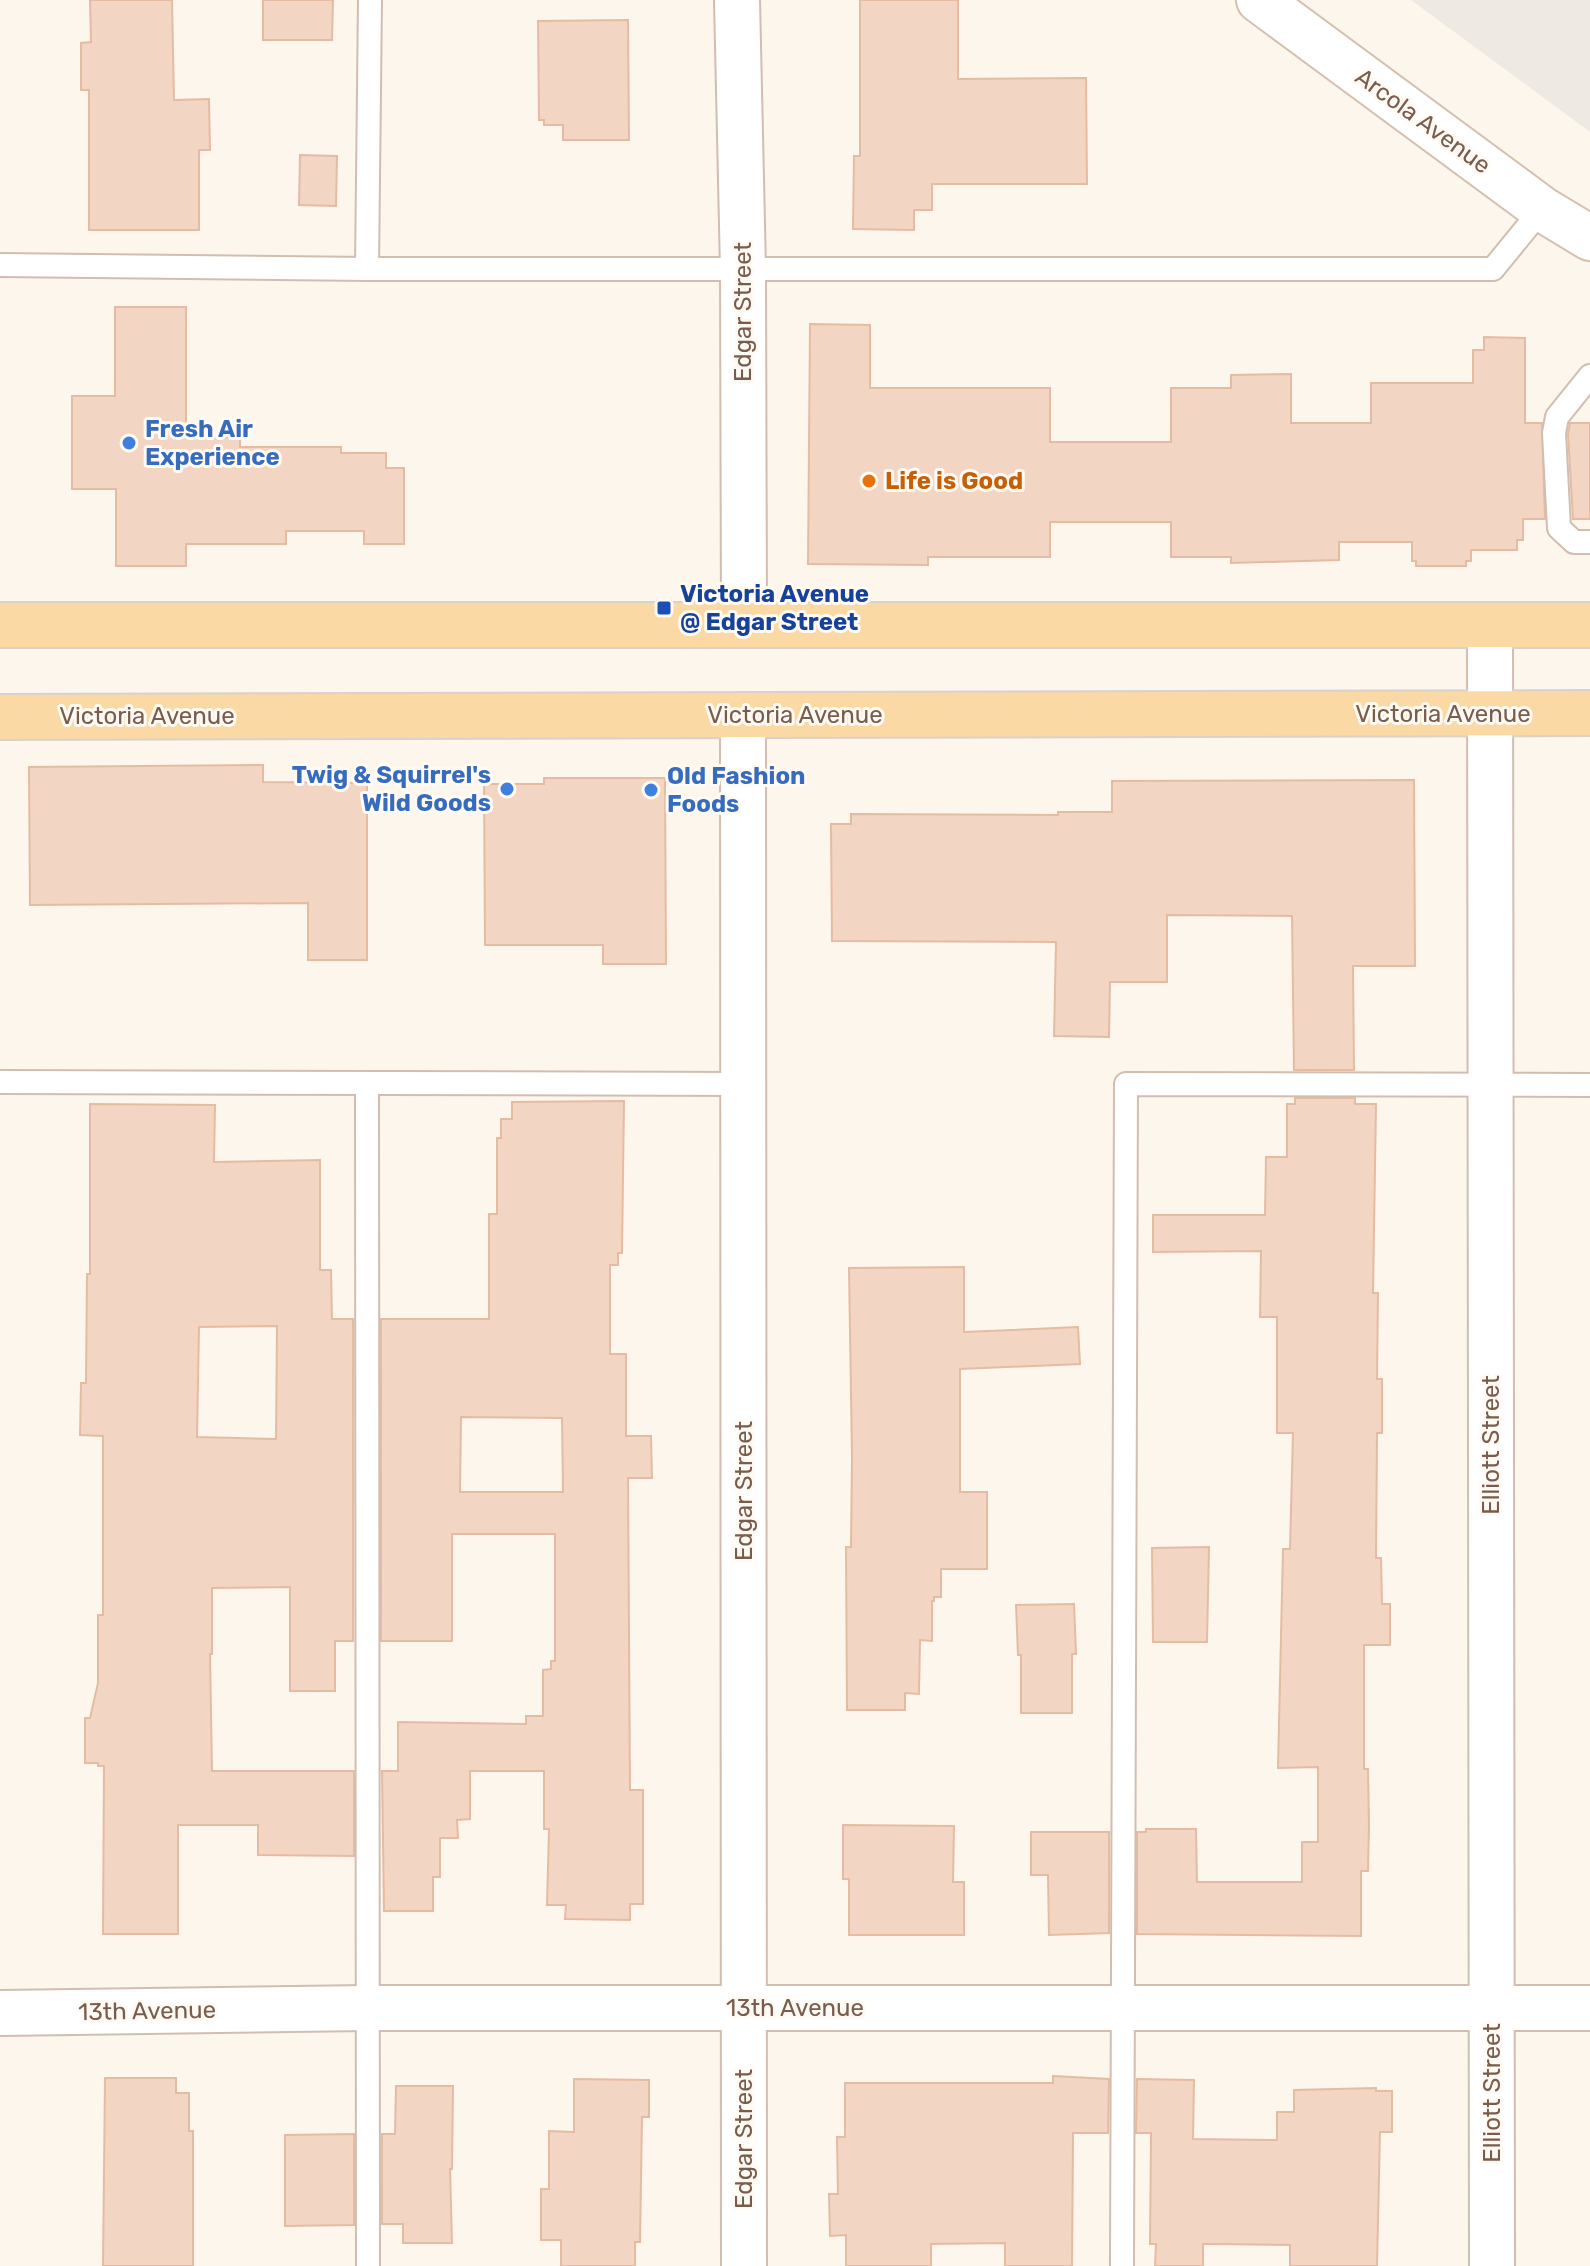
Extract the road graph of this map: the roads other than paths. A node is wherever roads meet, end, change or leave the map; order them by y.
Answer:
1 (370, 0) edge
2 (737, 0) edge
3 (1259, 0) edge
4 (1542, 209) junction
5 (1590, 238) edge
6 (0, 265) edge
7 (367, 269) junction
8 (743, 269) junction
9 (1590, 376) edge
10 (1590, 542) edge
11 (0, 625) edge
12 (744, 625) junction
13 (1490, 625) junction
14 (1590, 625) edge
15 (1590, 713) edge
16 (1492, 714) junction
17 (743, 715) junction
18 (0, 717) edge
19 (0, 1082) edge
20 (367, 1083) junction
21 (744, 1084) junction
22 (1490, 1085) junction
23 (1590, 1085) edge
24 (368, 2008) junction
25 (744, 2008) junction
26 (1123, 2008) junction
27 (1492, 2008) junction
28 (1590, 2008) edge
29 (0, 2013) edge
30 (368, 2266) edge
31 (744, 2266) edge
32 (1122, 2266) edge
33 (1492, 2266) edge

1 - 7 lane
2 - 8 street, Edgar Street
3 - 4 street, Arcola Avenue
4 - 5 street, Arcola Avenue
4 - 8 lane
6 - 7 lane
7 - 8 lane
8 - 12 street, Edgar Street
9 - 10 lane
11 - 12 main road
12 - 13 main road
13 - 14 main road
13 - 16 street, Elliott Street
15 - 16 main road, Victoria Avenue
16 - 17 main road, Victoria Avenue
16 - 22 street, Elliott Street
17 - 18 main road, Victoria Avenue
17 - 21 street, Edgar Street
19 - 20 lane
20 - 21 lane
20 - 24 lane
21 - 25 street, Edgar Street
22 - 23 lane
22 - 26 lane
22 - 27 street, Elliott Street
24 - 25 street, 13th Avenue
24 - 29 street, 13th Avenue
24 - 30 lane
25 - 26 street, 13th Avenue
25 - 31 street, Edgar Street
26 - 27 street, 13th Avenue
26 - 32 lane
27 - 28 street, 13th Avenue
27 - 33 street, Elliott Street

